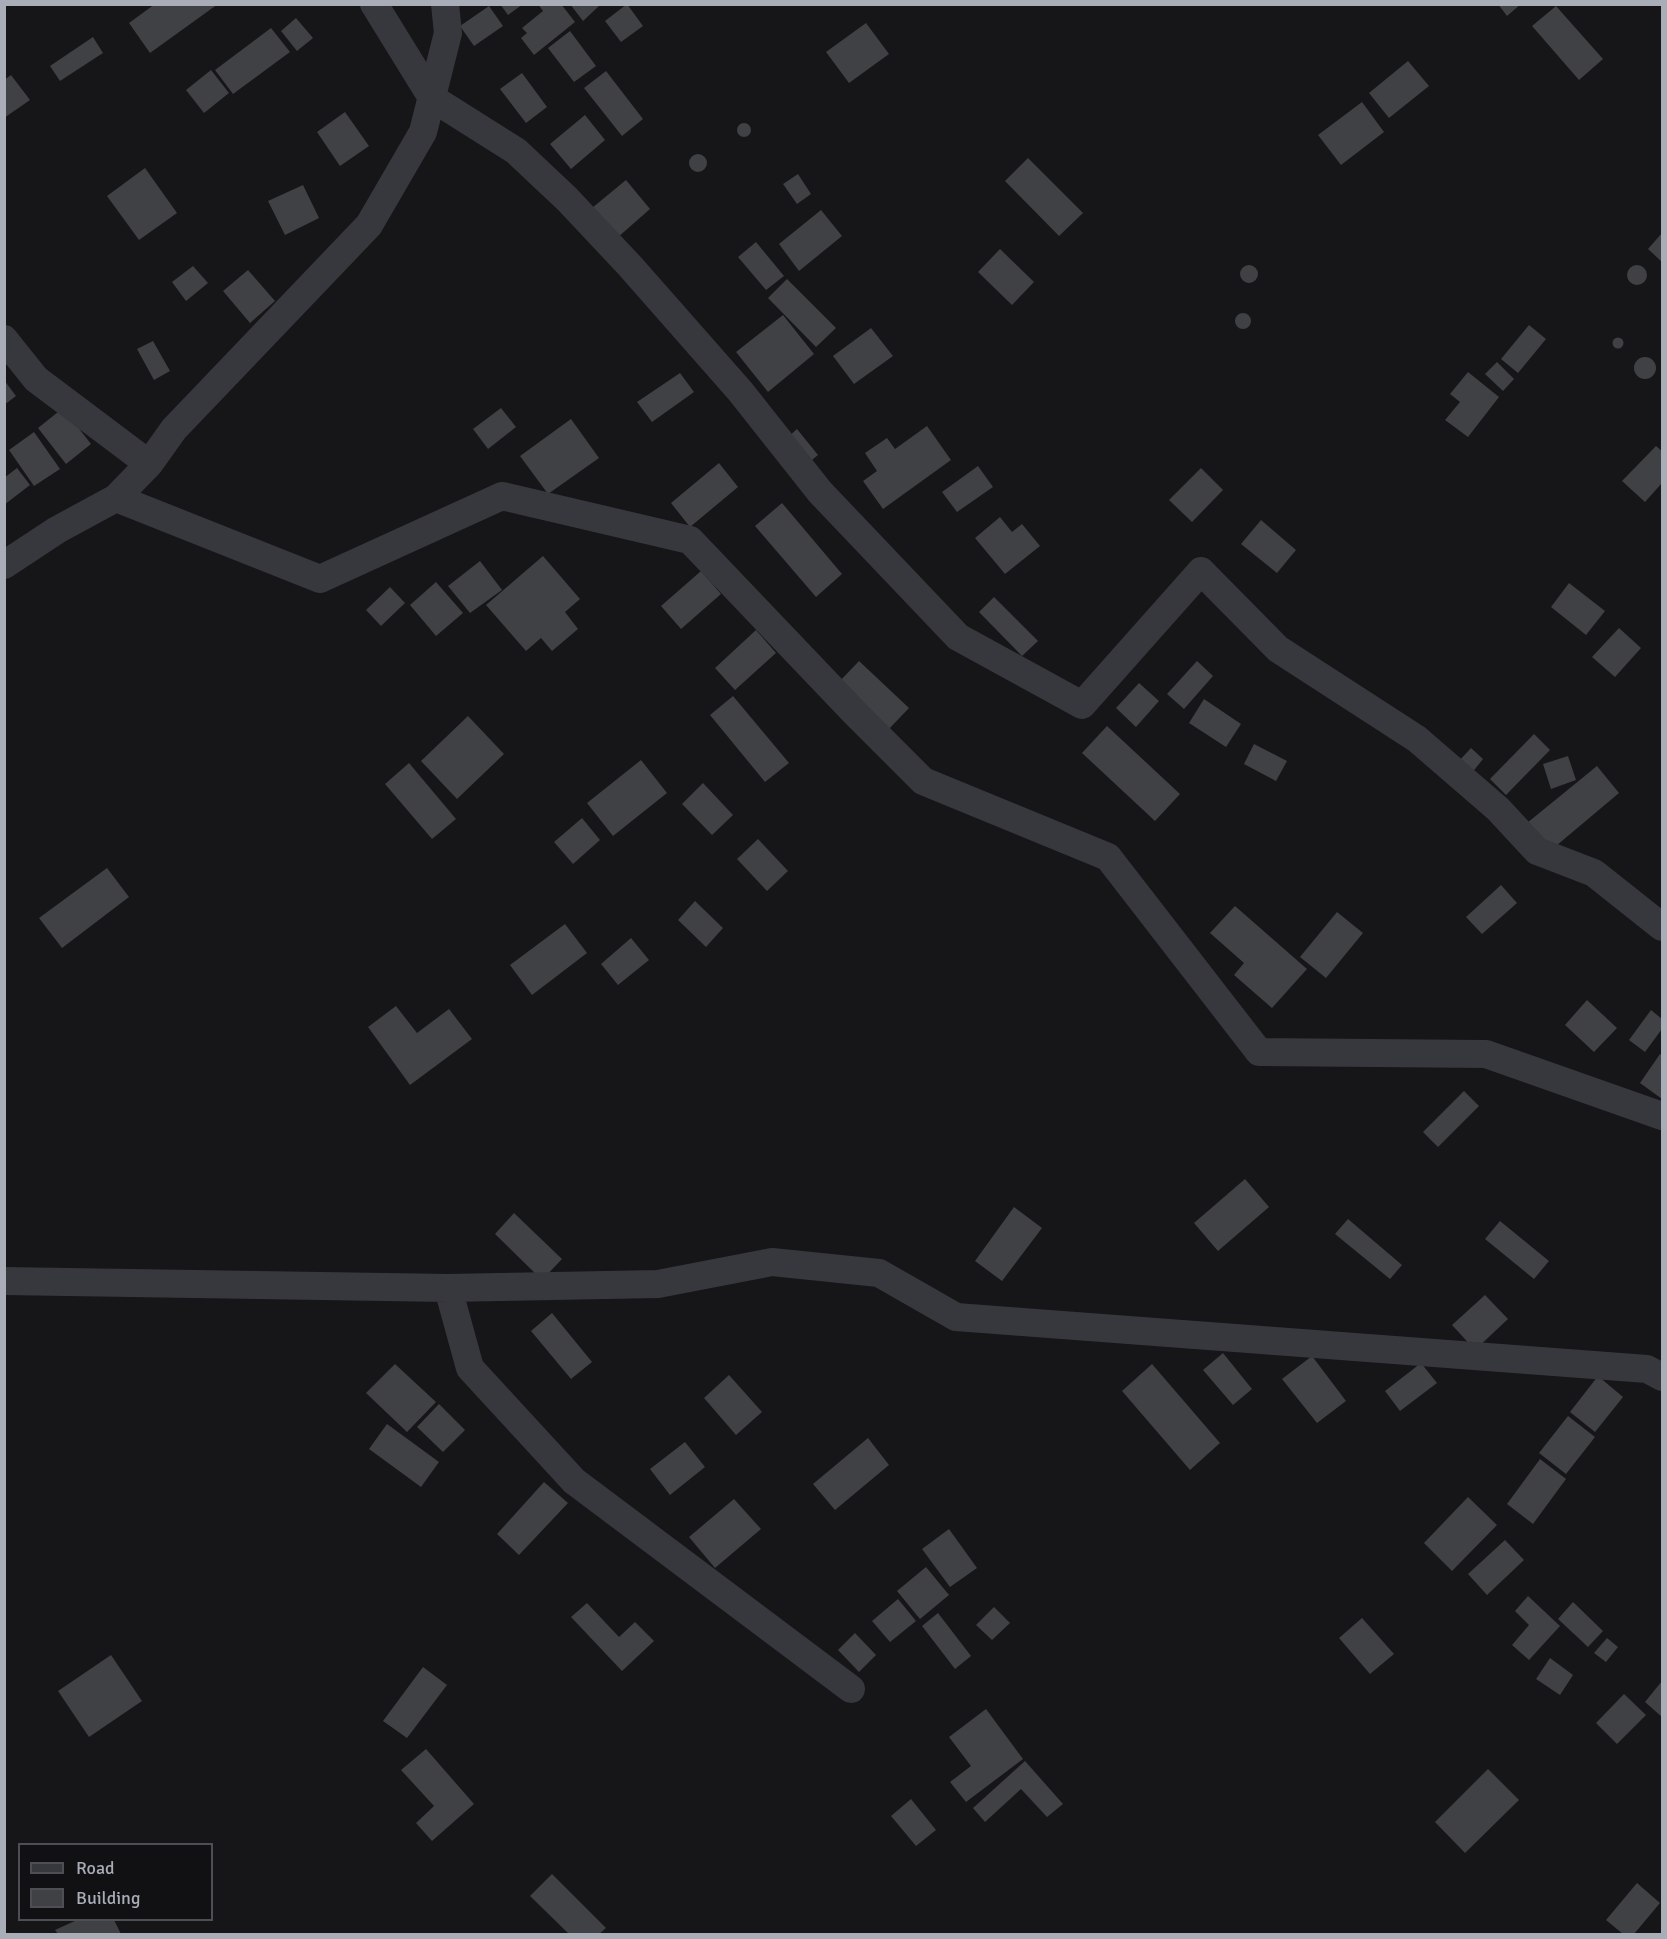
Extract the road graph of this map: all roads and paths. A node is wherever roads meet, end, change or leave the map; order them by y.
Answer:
1 (374, 4) edge
2 (445, 4) edge
3 (432, 98) junction
4 (4, 339) edge
5 (149, 464) junction
6 (116, 498) junction
7 (4, 565) edge
8 (1662, 927) edge
9 (1662, 1116) edge
10 (4, 1281) edge
11 (448, 1288) junction
12 (1662, 1377) edge
13 (851, 1689) dead end

1 - 3 street
2 - 3 street
3 - 5 street
3 - 8 street
4 - 5 street
5 - 6 street
6 - 7 street
6 - 9 street
10 - 11 street
11 - 12 street
11 - 13 street

